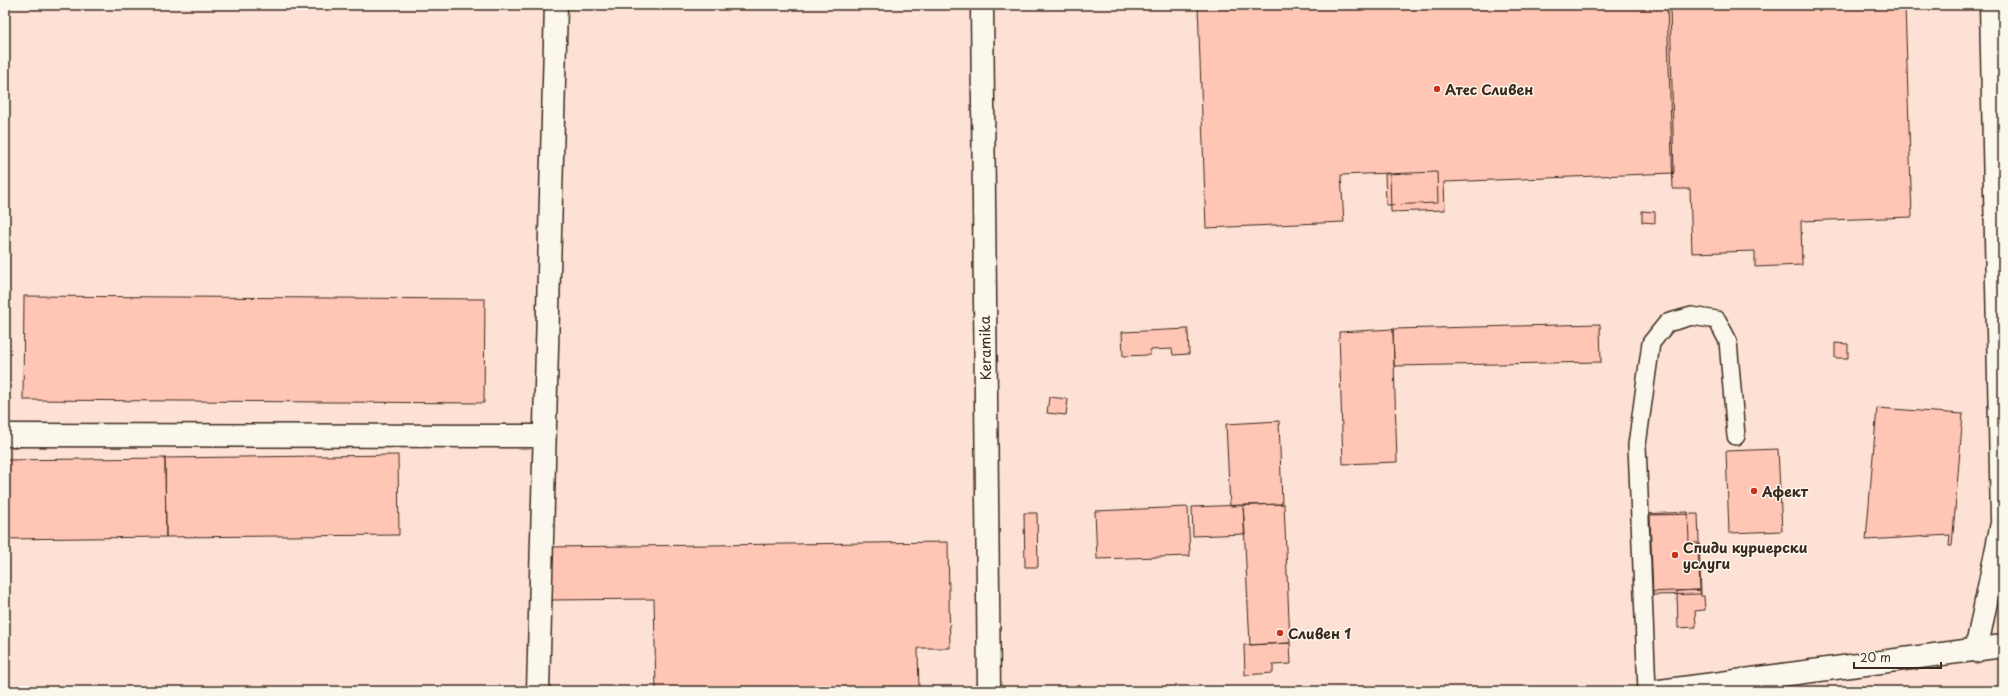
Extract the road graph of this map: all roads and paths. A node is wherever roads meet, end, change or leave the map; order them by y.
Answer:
1 (556, 5) edge
2 (982, 5) edge
3 (1991, 5) edge
4 (5, 435) edge
5 (544, 436) junction
6 (1736, 436) dead end
7 (2002, 518) edge
8 (2003, 646) edge
9 (1976, 651) junction
10 (538, 691) edge
11 (989, 691) edge
12 (1647, 691) edge
13 (1660, 691) edge

1 - 5 street
2 - 11 street, Keramika
3 - 7 street
4 - 5 street
5 - 10 street
6 - 12 lane
7 - 9 street
8 - 9 street
9 - 13 street

